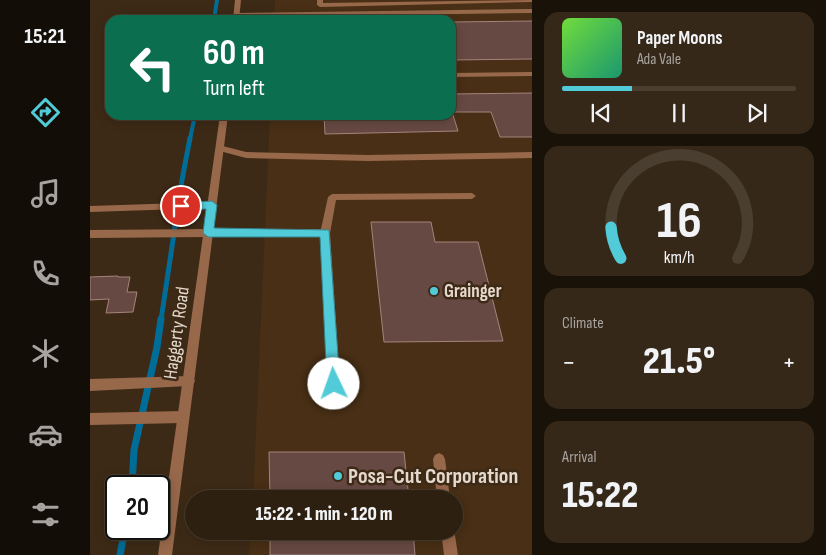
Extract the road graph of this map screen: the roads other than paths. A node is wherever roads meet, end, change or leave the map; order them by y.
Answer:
1 (238, 0) edge
2 (320, 0) edge
3 (532, 0) edge
4 (477, 1) edge
5 (532, 11) edge
6 (236, 15) edge
7 (370, 15) edge
8 (532, 74) edge
9 (456, 75) edge
10 (223, 120) edge
11 (219, 148) junction
12 (532, 155) edge
13 (472, 196) dead end
14 (212, 205) junction
15 (90, 209) edge
16 (208, 233) junction
17 (325, 233) junction
18 (90, 234) edge
19 (189, 381) junction
20 (334, 384) dead end
21 (90, 385) edge
22 (183, 417) junction
23 (90, 419) edge
24 (439, 459) dead end
25 (443, 490) edge
26 (450, 540) edge
27 (166, 555) edge
28 (452, 555) edge

1 - 6 street
2 - 4 street
3 - 4 street
5 - 7 street
8 - 9 street
10 - 11 street, Haggerty Road
11 - 12 street
11 - 14 street, Haggerty Road
13 - 17 street
14 - 15 street
14 - 16 street, Haggerty Road
16 - 17 street
16 - 18 street
16 - 19 street, Haggerty Road
17 - 20 street
19 - 21 street
19 - 22 street, Haggerty Road
22 - 23 street
22 - 27 street, Haggerty Road
24 - 25 street
26 - 28 street

